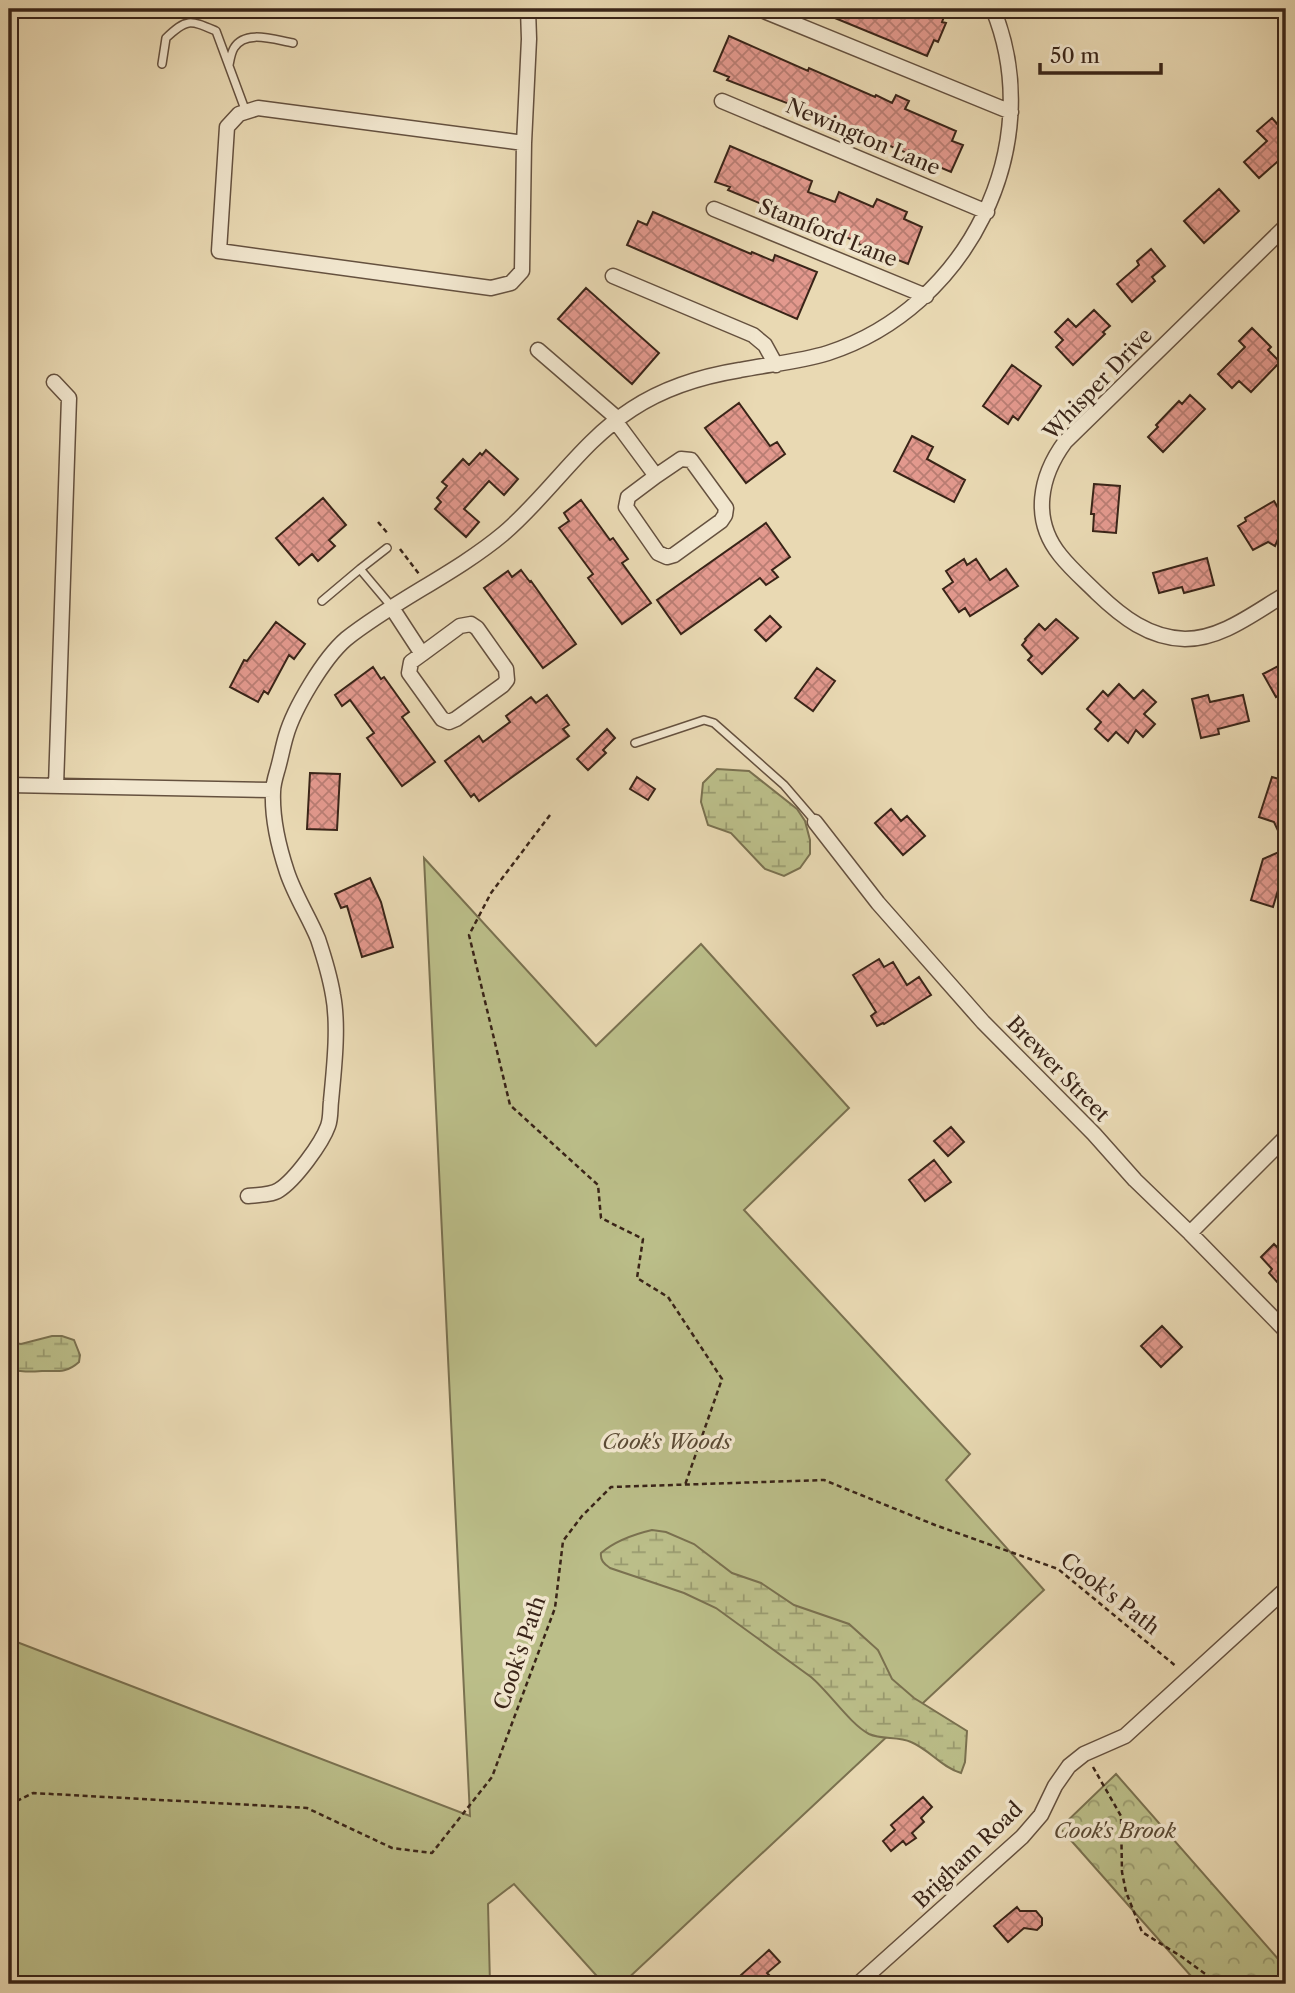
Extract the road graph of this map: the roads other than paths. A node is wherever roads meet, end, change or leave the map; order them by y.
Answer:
1 (527, 9) edge
2 (759, 9) edge
3 (993, 9) edge
4 (293, 43) dead end
5 (162, 64) dead end
6 (229, 66) junction
7 (722, 101) dead end
8 (246, 112) junction
9 (1010, 112) junction
10 (524, 143) junction
11 (714, 209) dead end
12 (987, 212) junction
13 (1286, 226) edge
14 (613, 276) dead end
15 (926, 296) junction
16 (538, 350) dead end
17 (776, 365) junction
18 (54, 382) dead end
19 (617, 421) junction
20 (656, 476) junction
21 (387, 548) dead end
22 (360, 569) junction
23 (1286, 594) edge
24 (321, 601) dead end
25 (392, 608) junction
26 (422, 653) junction
27 (635, 743) dead end
28 (9, 785) edge
29 (56, 786) junction
30 (273, 790) junction
31 (815, 822) joint
32 (1286, 1137) edge
33 (248, 1196) dead end
34 (1190, 1233) junction
35 (1286, 1331) edge
36 (1286, 1589) edge
37 (858, 1984) edge

1 - 10 street
2 - 9 street
3 - 9 street
4 - 6 lane
5 - 6 lane
6 - 8 lane
7 - 12 street, Newington Lane
8 - 10 street
8 - 10 street
9 - 12 street
11 - 15 street, Stamford Lane
12 - 15 street
13 - 23 street, Whisper Drive
14 - 17 street
15 - 17 street
16 - 19 street
17 - 19 street
18 - 29 street
19 - 20 street
19 - 25 street
20 - 20 street
21 - 22 lane
22 - 24 lane
22 - 25 lane
25 - 26 street
25 - 30 street
26 - 26 street
27 - 31 lane
28 - 29 street
29 - 30 street
30 - 33 street
31 - 34 street, Brewer Street
32 - 34 street
34 - 35 street, Brewer Street
36 - 37 street, Brigham Road

